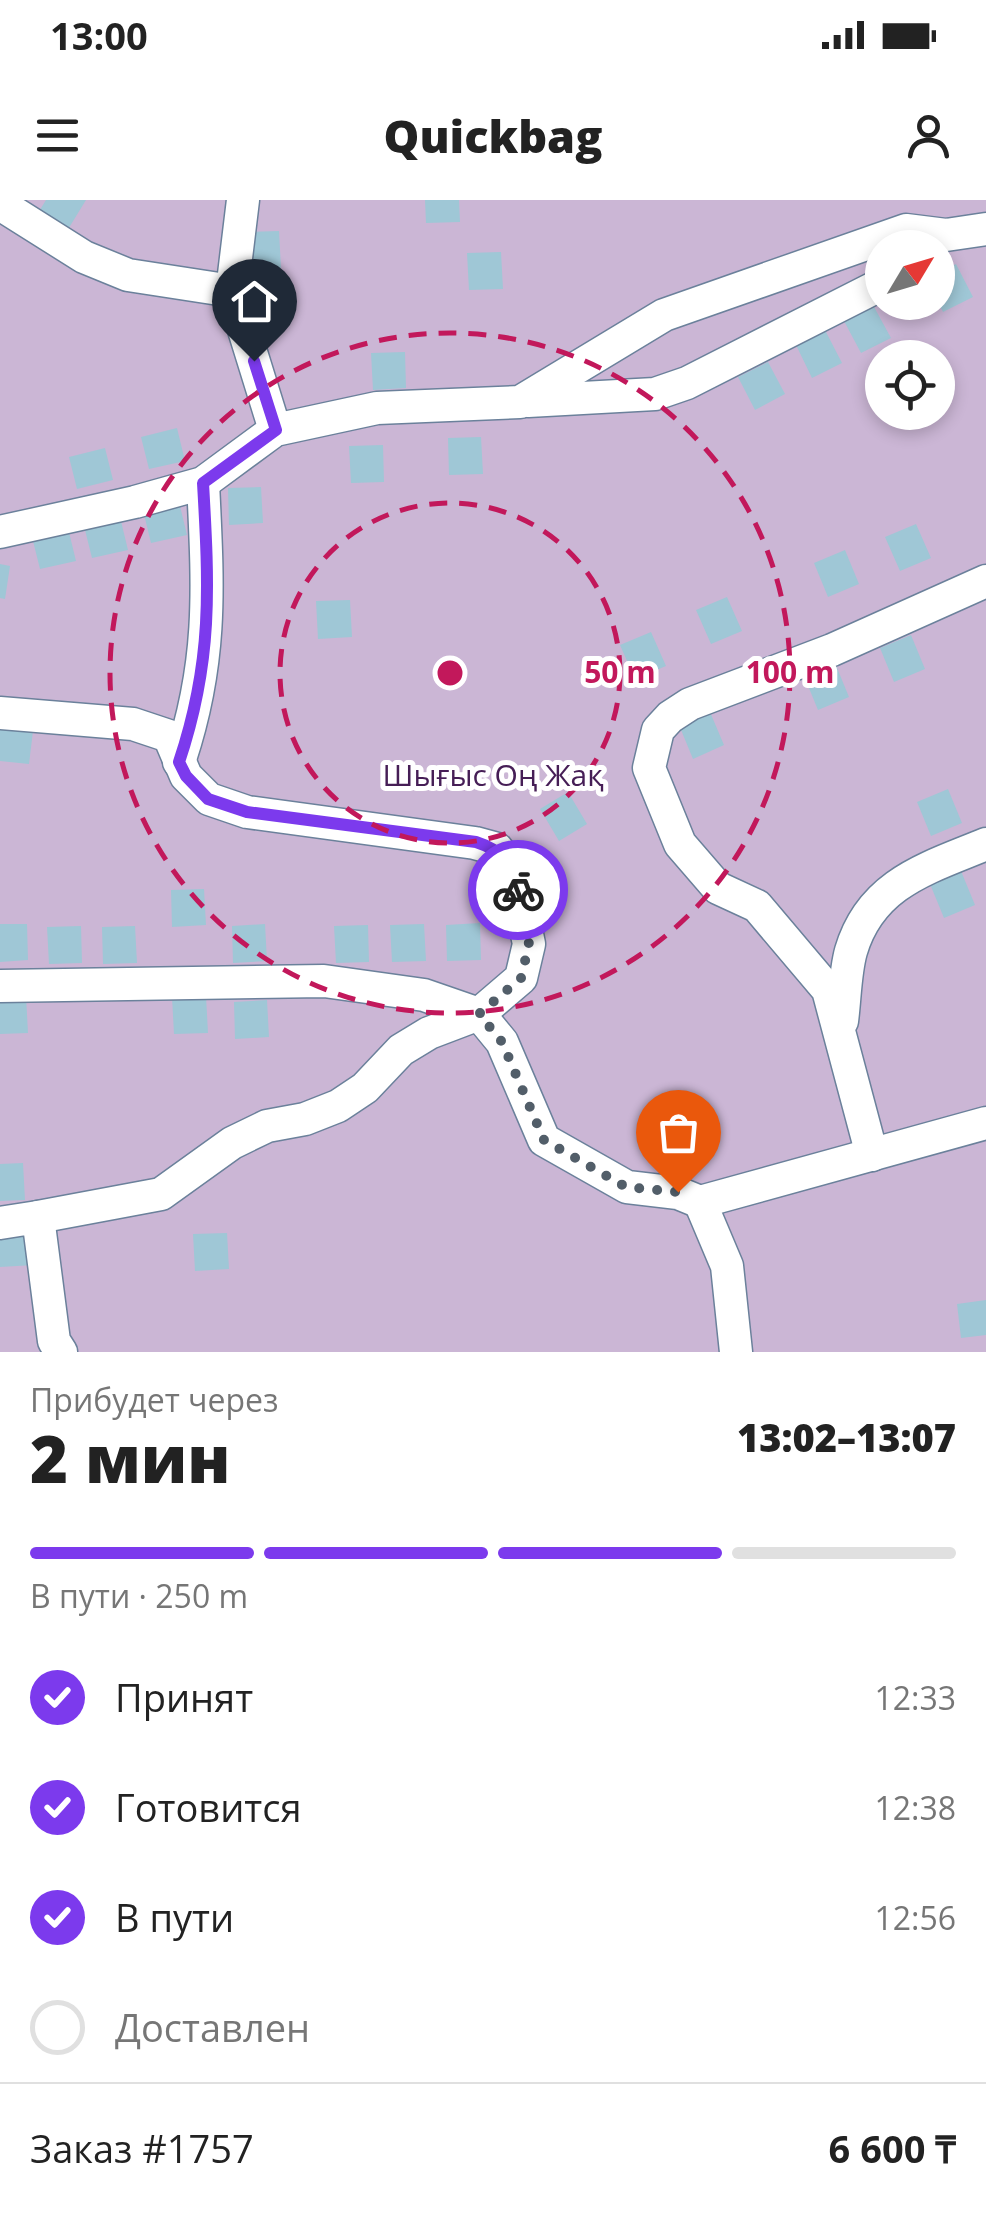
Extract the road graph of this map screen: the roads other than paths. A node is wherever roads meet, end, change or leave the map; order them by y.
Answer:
1 (243, 200) edge
2 (0, 204) edge
3 (982, 231) edge
4 (955, 245) edge
5 (232, 291) junction
6 (865, 293) edge
7 (520, 402) junction
8 (276, 430) junction
9 (203, 483) junction
10 (0, 532) edge
11 (986, 581) edge
12 (0, 714) edge
13 (179, 762) junction
14 (986, 844) edge
15 (0, 986) edge
16 (479, 1014) junction
17 (840, 1035) junction
18 (986, 1123) edge
19 (872, 1155) junction
20 (700, 1202) junction
21 (38, 1217) junction
22 (0, 1223) edge
23 (60, 1352) edge
24 (736, 1352) edge

1 - 5 street
2 - 5 street
3 - 4 street
3 - 7 street
5 - 8 street
6 - 7 street
7 - 8 street
8 - 9 street
9 - 10 street
9 - 13 street
11 - 17 street
12 - 13 street
13 - 16 street
14 - 17 street
15 - 16 street
16 - 20 street
16 - 21 street
17 - 19 street
18 - 19 street
19 - 20 street
20 - 24 street
21 - 22 street
21 - 23 street

